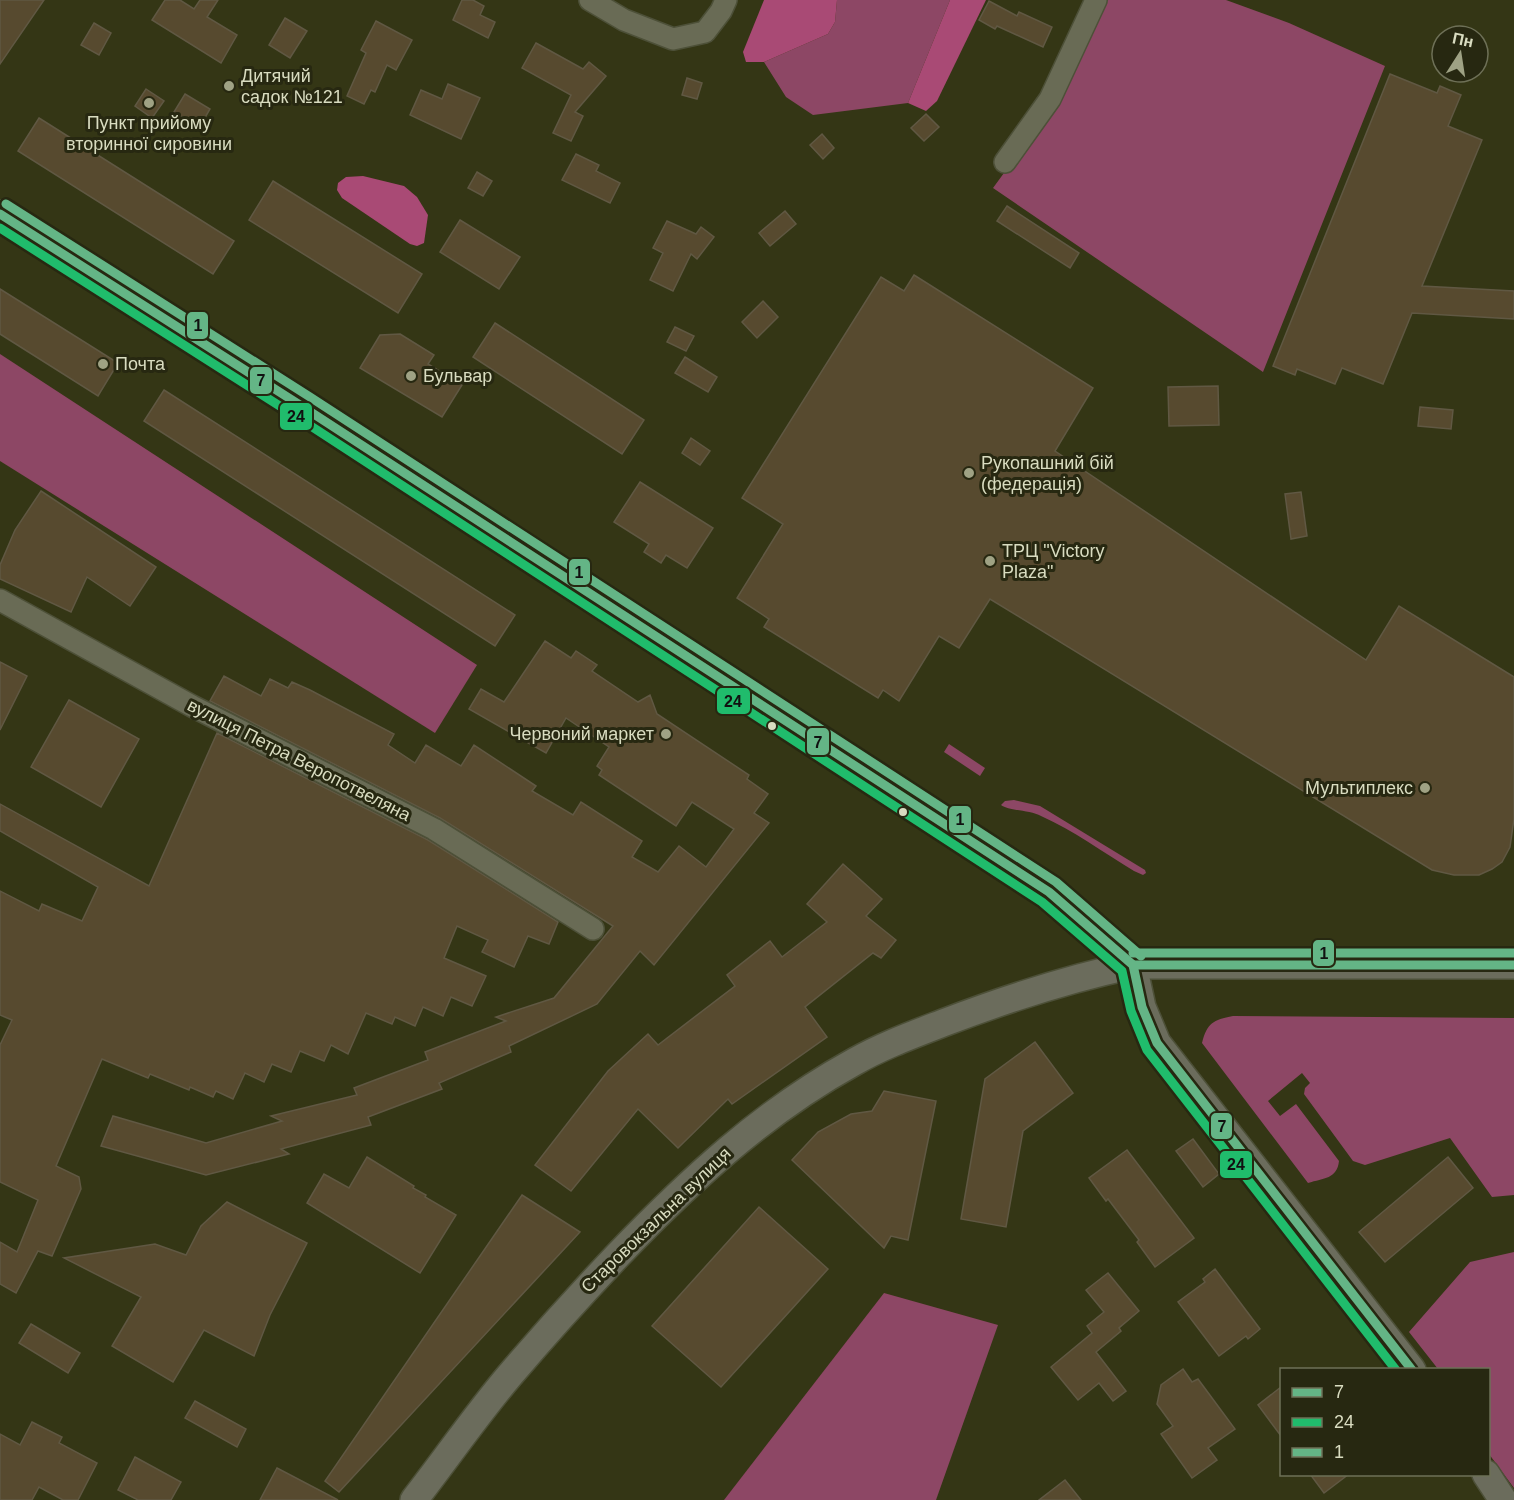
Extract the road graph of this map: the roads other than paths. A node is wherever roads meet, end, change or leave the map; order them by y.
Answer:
1 (590, 0) edge
2 (726, 0) edge
3 (1096, 0) edge
4 (1005, 162) dead end
5 (0, 214) edge
6 (0, 600) edge
7 (593, 929) dead end
8 (1133, 965) junction
9 (1514, 965) edge
10 (1410, 1368) edge
11 (1487, 1476) edge
12 (414, 1500) edge
13 (1503, 1500) edge

1 - 2 street
3 - 4 street
5 - 8 main road
6 - 7 street, вулиця Петра Веропотвеляна
8 - 9 main road, Старовокзальна вулиця
8 - 10 main road
8 - 12 main road, Старовокзальна вулиця
11 - 13 main road

